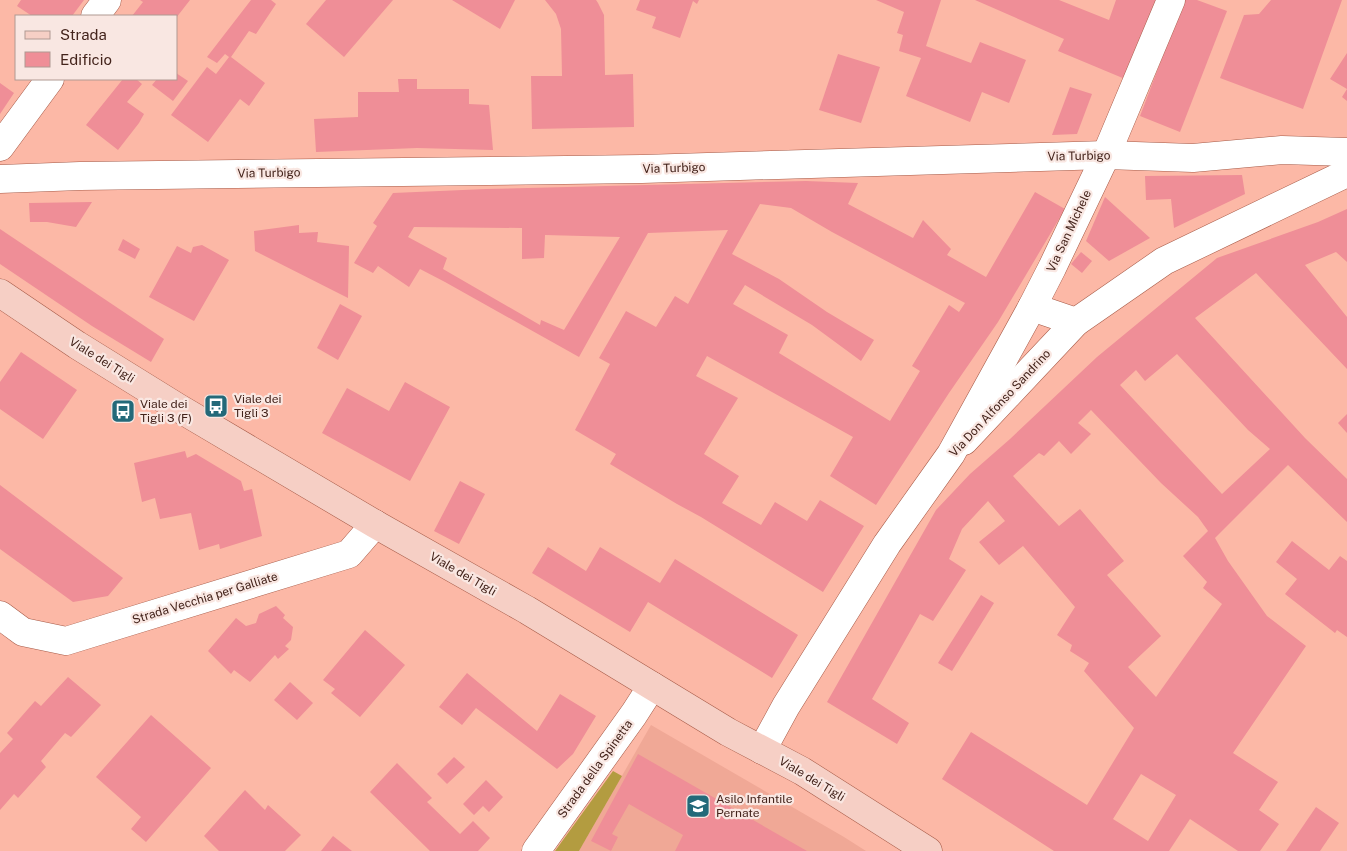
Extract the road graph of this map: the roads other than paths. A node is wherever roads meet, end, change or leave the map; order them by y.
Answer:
1 (107, 0) edge
2 (1171, 0) edge
3 (97, 15) edge
4 (49, 80) edge
5 (0, 147) edge
6 (1347, 152) edge
7 (1106, 155) junction
8 (1347, 173) edge
9 (0, 179) edge
10 (0, 293) edge
11 (1032, 307) junction
12 (1076, 322) junction
13 (950, 454) junction
14 (375, 524) junction
15 (0, 615) edge
16 (652, 686) junction
17 (762, 750) junction
18 (536, 851) edge
19 (928, 851) edge

1 - 3 street
2 - 7 street, Via San Michele
4 - 5 street
6 - 7 street, Via Turbigo
7 - 9 street, Via Turbigo
7 - 11 street, Via San Michele
8 - 12 street, Via Don Alfonso Sandrino
10 - 14 main road, Viale dei Tigli
11 - 12 street
11 - 13 street, Via San Michele
12 - 13 street, Via Don Alfonso Sandrino
13 - 17 street, Via Don Alfonso Sandrino
14 - 15 street, Strada Vecchia per Galliate
14 - 16 main road, Viale dei Tigli
16 - 17 main road, Viale dei Tigli
16 - 18 street, Strada della Spinetta
17 - 19 main road, Viale dei Tigli

